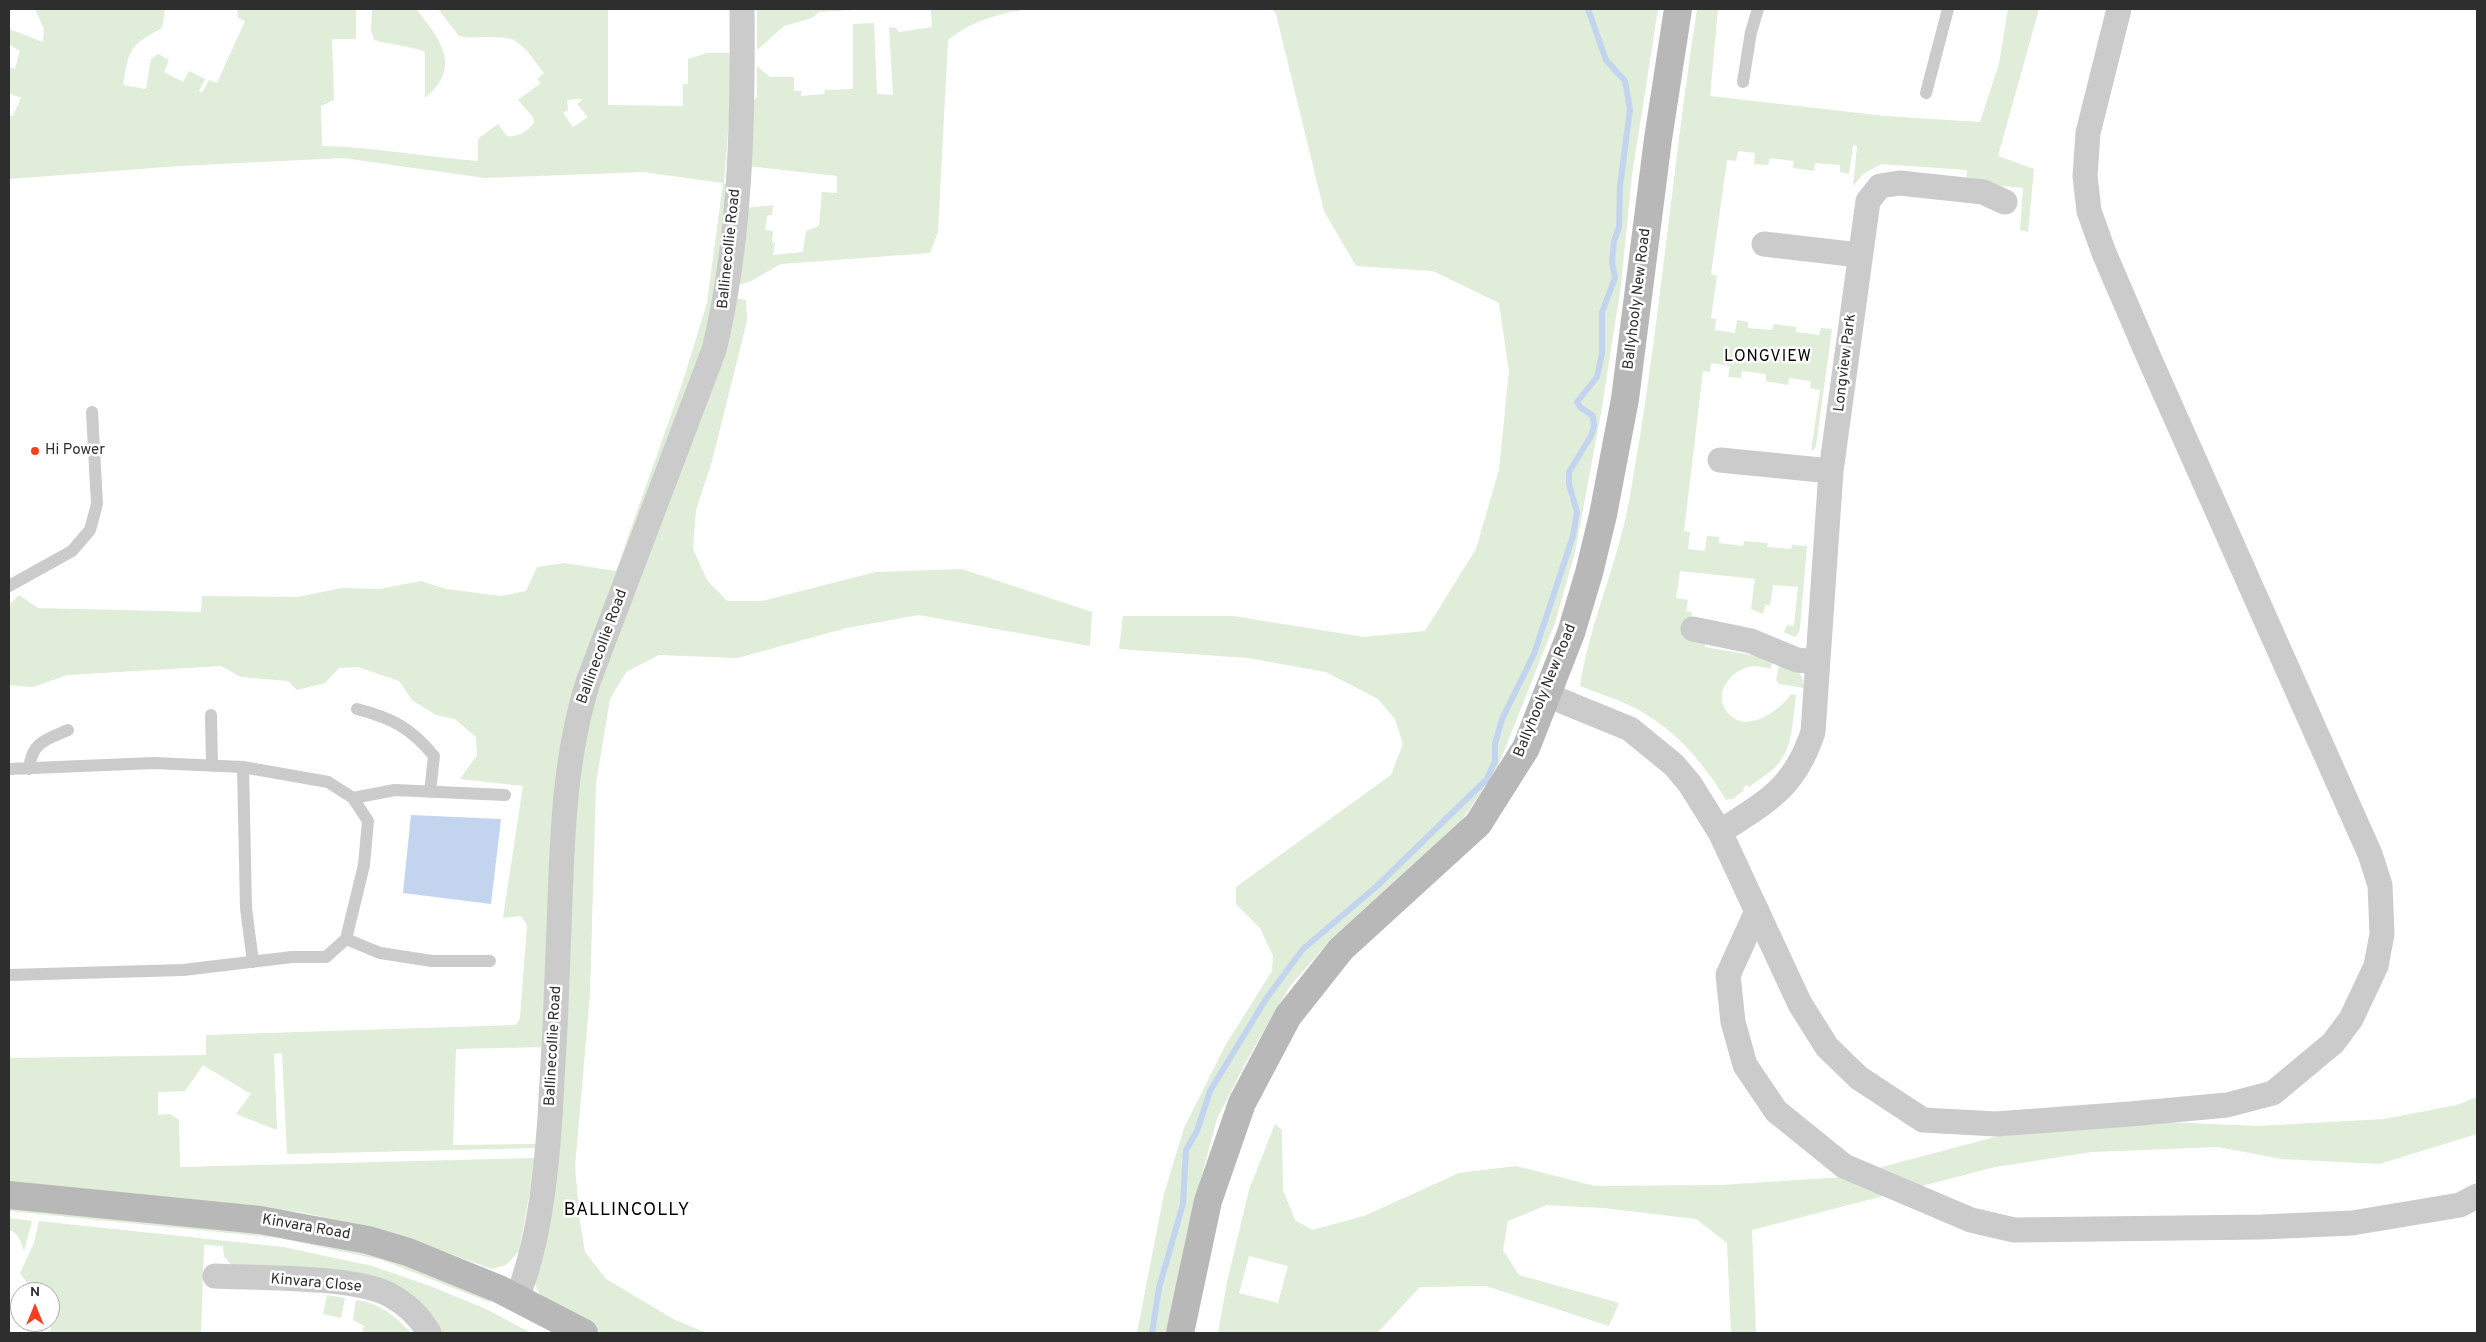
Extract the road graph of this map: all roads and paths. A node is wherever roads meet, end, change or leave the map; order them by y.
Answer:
1 (742, 9) edge
2 (1678, 9) edge
3 (1758, 9) edge
4 (1948, 9) edge
5 (2119, 9) edge
6 (1743, 82) dead end
7 (1926, 93) dead end
8 (2005, 202) dead end
9 (1764, 244) dead end
10 (1859, 255) junction
11 (92, 412) dead end
12 (1720, 460) dead end
13 (1830, 470) junction
14 (9, 586) edge
15 (1693, 629) dead end
16 (1817, 662) junction
17 (1547, 695) junction
18 (357, 709) dead end
19 (211, 715) dead end
20 (68, 730) dead end
21 (212, 766) junction
22 (243, 767) junction
23 (9, 768) edge
24 (28, 769) junction
25 (430, 792) junction
26 (505, 795) dead end
27 (353, 798) junction
28 (1720, 832) junction
29 (1757, 911) junction
30 (346, 939) junction
31 (490, 961) dead end
32 (253, 962) junction
33 (9, 976) edge
34 (9, 1194) edge
35 (2477, 1196) edge
36 (215, 1276) dead end
37 (516, 1298) junction
38 (570, 1330) edge
39 (429, 1333) edge
40 (1180, 1333) edge

1 - 37 street, Ballinecollie Road
2 - 17 main road, Ballyhooly New Road
3 - 6 lane
4 - 7 lane
5 - 29 street
8 - 10 street, Longview Park
9 - 10 street
10 - 13 street, Longview Park
11 - 14 lane
12 - 13 street
13 - 16 street, Longview Park
15 - 16 street
16 - 28 street, Longview Park
17 - 28 street
17 - 40 main road, Ballyhooly New Road
18 - 25 lane
19 - 21 lane
20 - 24 lane
21 - 22 lane
21 - 24 lane
22 - 27 lane
22 - 32 lane
23 - 24 lane
25 - 26 lane
25 - 27 lane
27 - 30 lane
28 - 29 street
29 - 35 street
30 - 31 lane
30 - 32 lane
32 - 33 lane
34 - 37 main road, Kinvara Road
36 - 39 street, Kinvara Close
37 - 38 main road, Kinvara Road

